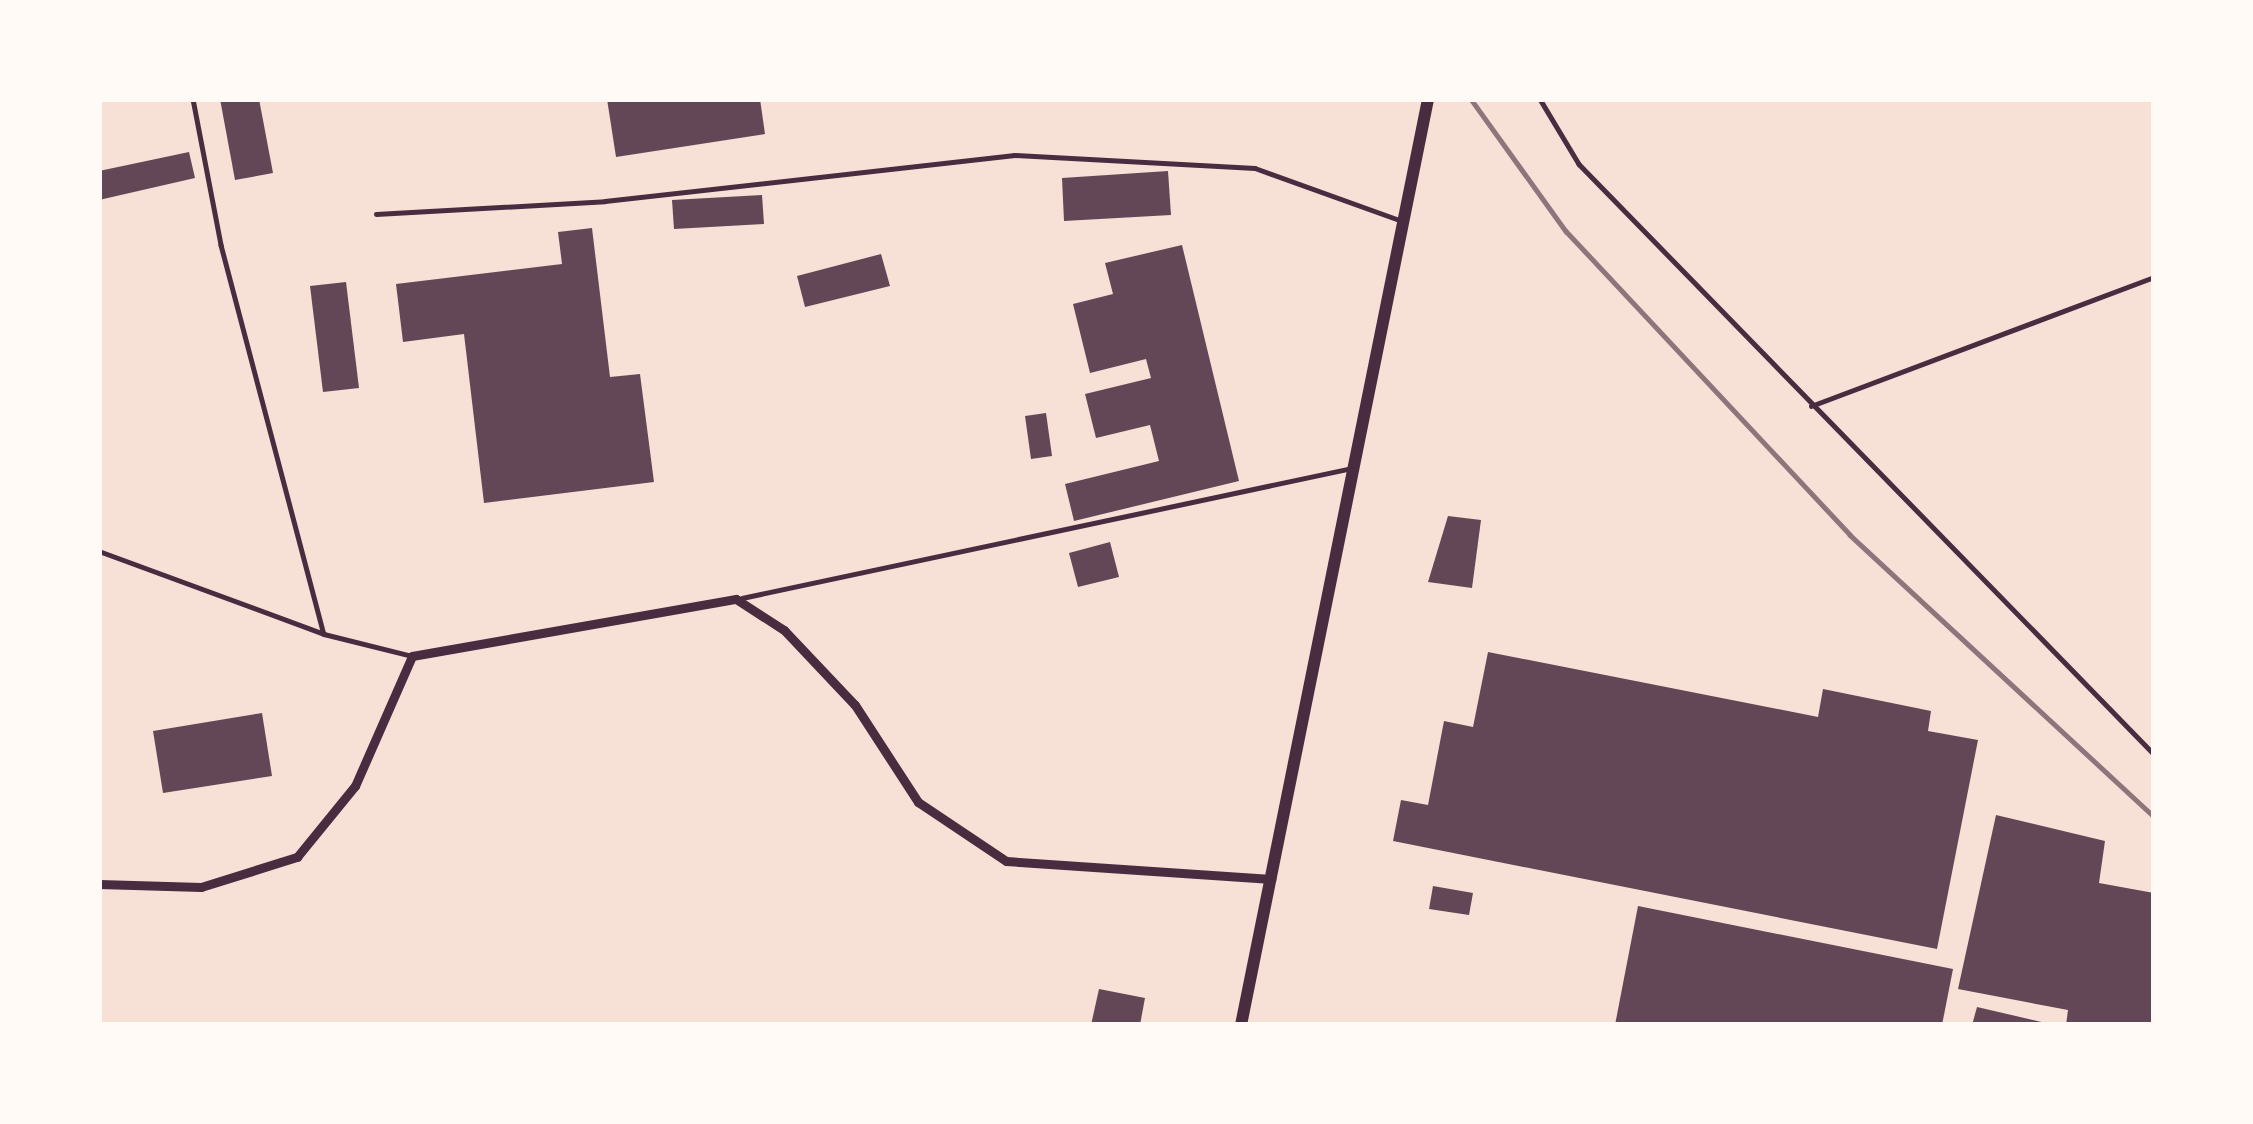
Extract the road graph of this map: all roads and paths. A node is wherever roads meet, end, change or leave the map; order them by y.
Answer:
1 (193, 99) edge
2 (1429, 99) edge
3 (1540, 99) edge
4 (376, 214) dead end
5 (1404, 222) junction
6 (2154, 277) edge
7 (1811, 406) junction
8 (1359, 467) junction
9 (99, 551) edge
10 (736, 599) junction
11 (324, 634) junction
12 (412, 656) junction
13 (2154, 754) edge
14 (1271, 879) junction
15 (99, 884) edge
16 (1241, 1025) edge

1 - 11 lane
2 - 5 street
3 - 7 lane
4 - 5 lane
5 - 8 street
6 - 7 lane
7 - 13 lane
8 - 10 lane
8 - 14 street
9 - 11 lane
10 - 12 street
10 - 14 street
11 - 12 lane
12 - 15 street
14 - 16 street

